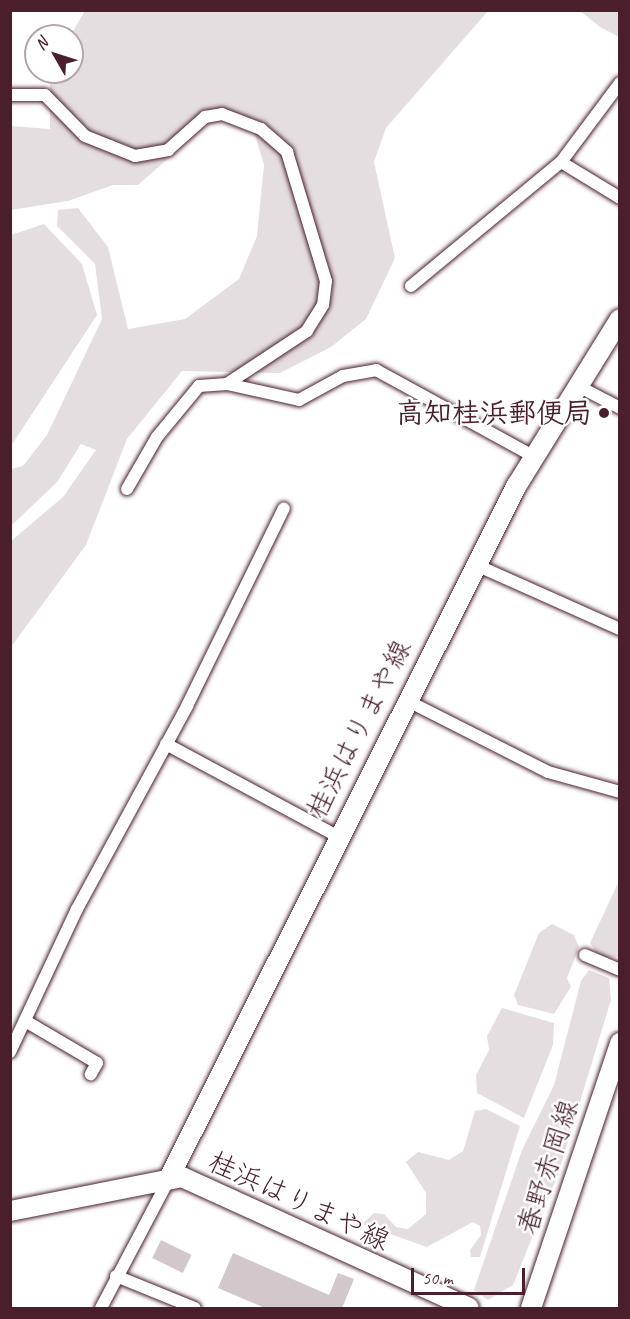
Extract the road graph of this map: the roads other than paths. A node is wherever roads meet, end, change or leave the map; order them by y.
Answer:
1 (620, 83) edge
2 (10, 95) edge
3 (561, 162) junction
4 (620, 198) edge
5 (411, 286) dead end
6 (620, 319) edge
7 (227, 384) junction
8 (578, 386) junction
9 (620, 408) edge
10 (533, 456) junction
11 (127, 489) dead end
12 (284, 508) dead end
13 (476, 565) junction
14 (620, 629) edge
15 (406, 700) junction
16 (166, 744) junction
17 (620, 792) edge
18 (337, 836) junction
19 (585, 954) dead end
20 (620, 970) edge
21 (27, 1022) junction
22 (620, 1043) edge
23 (10, 1052) edge
24 (91, 1074) dead end
25 (170, 1176) junction
26 (10, 1211) edge
27 (116, 1276) junction
28 (101, 1308) edge
29 (195, 1308) edge
30 (469, 1308) edge
31 (531, 1308) edge

1 - 3 street
2 - 7 street
3 - 4 street
3 - 5 street
6 - 8 main road, 桂浜はりまや線
7 - 10 street
7 - 11 street
8 - 9 street
8 - 10 main road, 桂浜はりまや線
10 - 13 main road, 桂浜はりまや線
12 - 16 street
13 - 14 street
13 - 15 main road, 桂浜はりまや線
15 - 17 street
15 - 18 main road, 桂浜はりまや線
16 - 18 street
16 - 21 street
18 - 25 main road, 桂浜はりまや線
19 - 20 street
21 - 23 street
21 - 24 street
22 - 31 main road, 春野赤岡線
25 - 26 main road, 桂浜はりまや線
25 - 27 street
25 - 30 main road, 桂浜はりまや線
27 - 28 street
27 - 29 street

